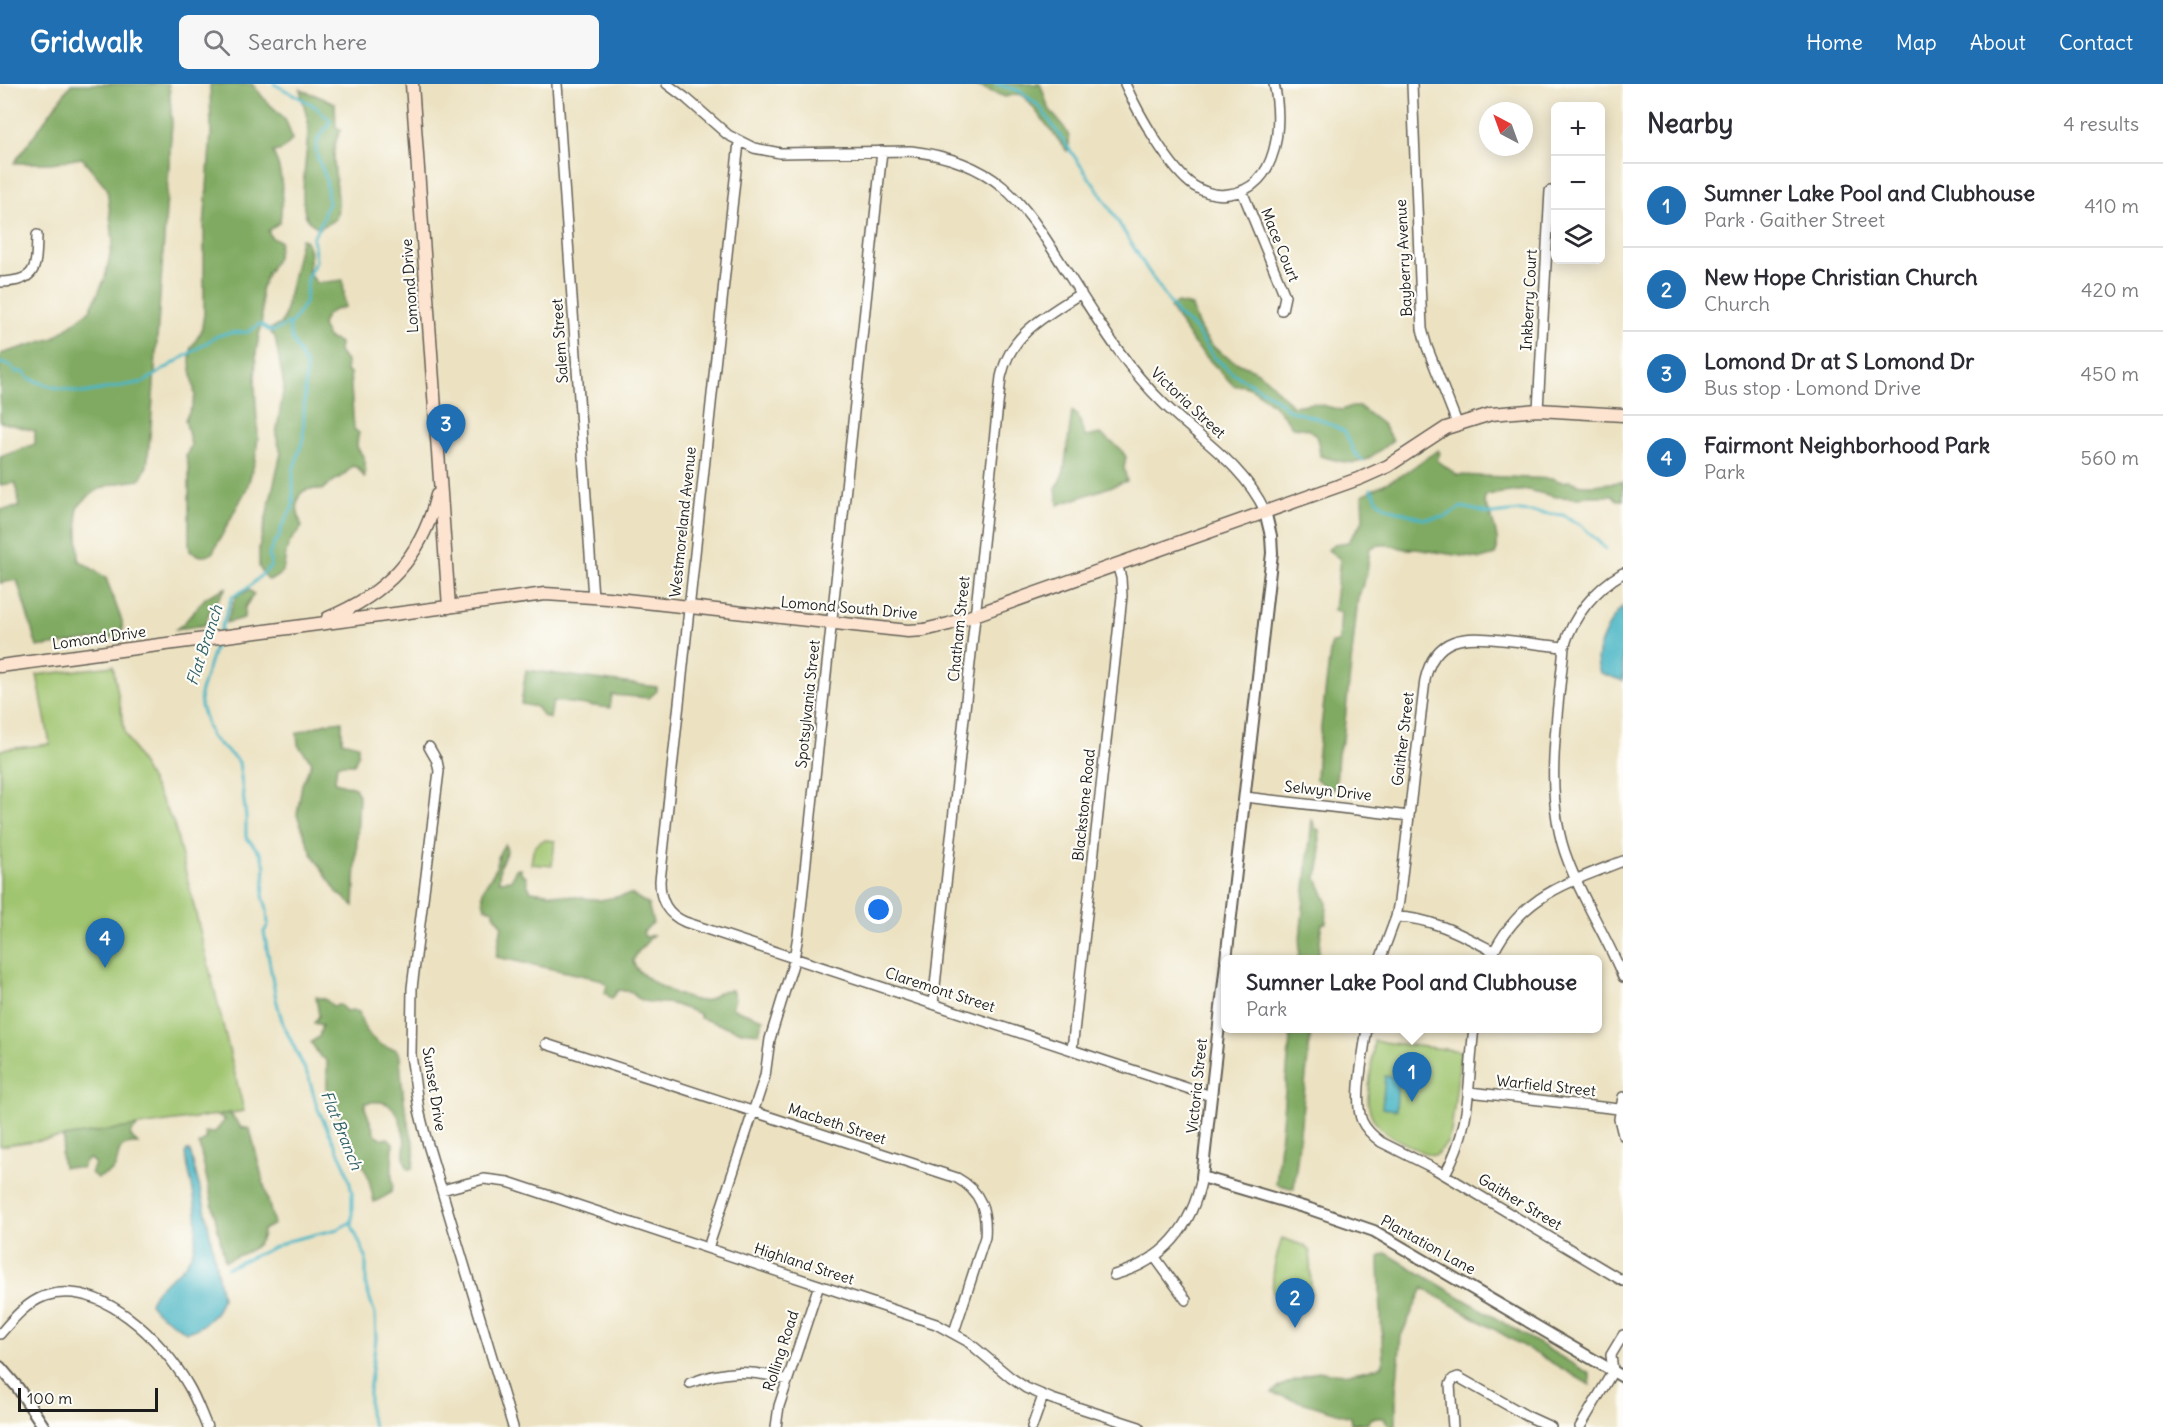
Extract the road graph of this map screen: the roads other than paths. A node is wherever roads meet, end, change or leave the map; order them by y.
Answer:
1 (412, 84) edge
2 (557, 84) edge
3 (667, 84) edge
4 (1125, 84) edge
5 (1274, 84) edge
6 (1412, 84) edge
7 (739, 142) junction
8 (882, 151) junction
9 (1242, 191) junction
10 (1550, 191) dead end
11 (37, 235) dead end
12 (0, 282) edge
13 (1081, 293) junction
14 (1281, 310) dead end
15 (1538, 411) junction
16 (1623, 415) edge
17 (1457, 423) junction
18 (440, 485) junction
19 (1265, 511) junction
20 (1117, 564) junction
21 (1623, 573) edge
22 (593, 597) junction
23 (449, 607) junction
24 (689, 608) junction
25 (976, 615) junction
26 (832, 623) junction
27 (309, 625) junction
28 (1564, 647) junction
29 (0, 666) edge
30 (429, 747) dead end
31 (1245, 797) junction
32 (1409, 816) junction
33 (1623, 861) edge
34 (1576, 879) junction
35 (665, 904) joint
36 (1396, 917) junction
37 (1227, 955) edge
38 (1382, 955) edge
39 (1490, 955) edge
40 (1493, 955) edge
41 (794, 958) junction
42 (1623, 977) edge
43 (933, 1004) junction
44 (1221, 1006) edge
45 (1366, 1033) edge
46 (1474, 1033) edge
47 (546, 1044) dead end
48 (1072, 1050) junction
49 (1469, 1092) junction
50 (1211, 1096) junction
51 (1623, 1097) edge
52 (1619, 1109) junction
53 (753, 1112) junction
54 (1623, 1135) edge
55 (1445, 1174) junction
56 (1202, 1178) junction
57 (442, 1190) junction
58 (708, 1248) junction
59 (1154, 1256) junction
60 (1114, 1275) dead end
61 (1623, 1281) edge
62 (819, 1285) junction
63 (1186, 1300) dead end
64 (954, 1332) junction
65 (0, 1334) edge
66 (1623, 1335) edge
67 (0, 1367) edge
68 (1620, 1372) edge
69 (787, 1380) junction
70 (690, 1383) dead end
71 (1042, 1396) junction
72 (40, 1425) edge
73 (207, 1427) edge
74 (513, 1427) edge
75 (776, 1427) edge
76 (1032, 1427) edge
77 (1139, 1427) edge
78 (1453, 1427) edge
79 (1551, 1427) edge
80 (1580, 1427) edge

1 - 18 main road, Lomond Drive
2 - 22 street, Salem Street
3 - 7 street, Victoria Street
4 - 9 street
5 - 9 street
6 - 17 street, Bayberry Avenue
7 - 8 street, Victoria Street
7 - 24 street, Westmoreland Avenue
8 - 13 street, Victoria Street
8 - 26 street, Spotsylvania Street
9 - 14 street, Mace Court
10 - 15 street, Inkberry Court
11 - 12 street
13 - 19 street, Victoria Street
13 - 25 street, Chatham Street
15 - 16 main road, Lomond South Drive
15 - 17 main road, Lomond South Drive
17 - 19 main road, Lomond South Drive
18 - 23 main road, Lomond Drive
18 - 27 main road, Lomond Drive
19 - 20 main road, Lomond South Drive
19 - 31 street, Victoria Street
20 - 25 main road, Lomond South Drive
20 - 48 street, Blackstone Road
21 - 28 street
22 - 23 main road, Lomond South Drive
22 - 24 main road, Lomond South Drive
23 - 27 main road, Lomond Drive
24 - 26 main road, Lomond South Drive
24 - 35 street, Westmoreland Avenue
25 - 26 main road, Lomond South Drive
25 - 43 street, Chatham Street
26 - 41 street, Spotsylvania Street
27 - 29 main road, Lomond Drive
28 - 32 street, Gaither Street
28 - 34 street
30 - 57 street, Sunset Drive
31 - 32 street, Selwyn Drive
31 - 37 street, Victoria Street
32 - 36 street, Gaither Street
33 - 34 street
34 - 40 street
34 - 42 street
35 - 41 street, Claremont Street
36 - 38 street, Gaither Street
36 - 39 street
41 - 43 street, Claremont Street
41 - 53 street, Spotsylvania Street
43 - 48 street, Claremont Street
44 - 50 street, Victoria Street
45 - 55 street, Gaither Street
46 - 49 street
47 - 53 street, Macbeth Street
48 - 50 street, Claremont Street
49 - 52 street, Warfield Street
49 - 55 street
50 - 56 street, Victoria Street
51 - 52 street
52 - 54 street
53 - 58 street, Spotsylvania Street
53 - 64 street, Macbeth Street
55 - 61 street, Gaither Street
56 - 59 street
56 - 68 street, Plantation Lane
57 - 58 street, Highland Street
57 - 74 street, Sunset Drive
58 - 62 street, Highland Street
59 - 60 street
59 - 63 street
62 - 64 street, Highland Street
62 - 69 street, Rolling Road
64 - 71 street, Highland Street
65 - 73 street
66 - 68 street
67 - 72 street
68 - 80 street
69 - 70 street
69 - 75 street, Rolling Road
71 - 76 street
71 - 77 street, Highland Street
78 - 79 street

